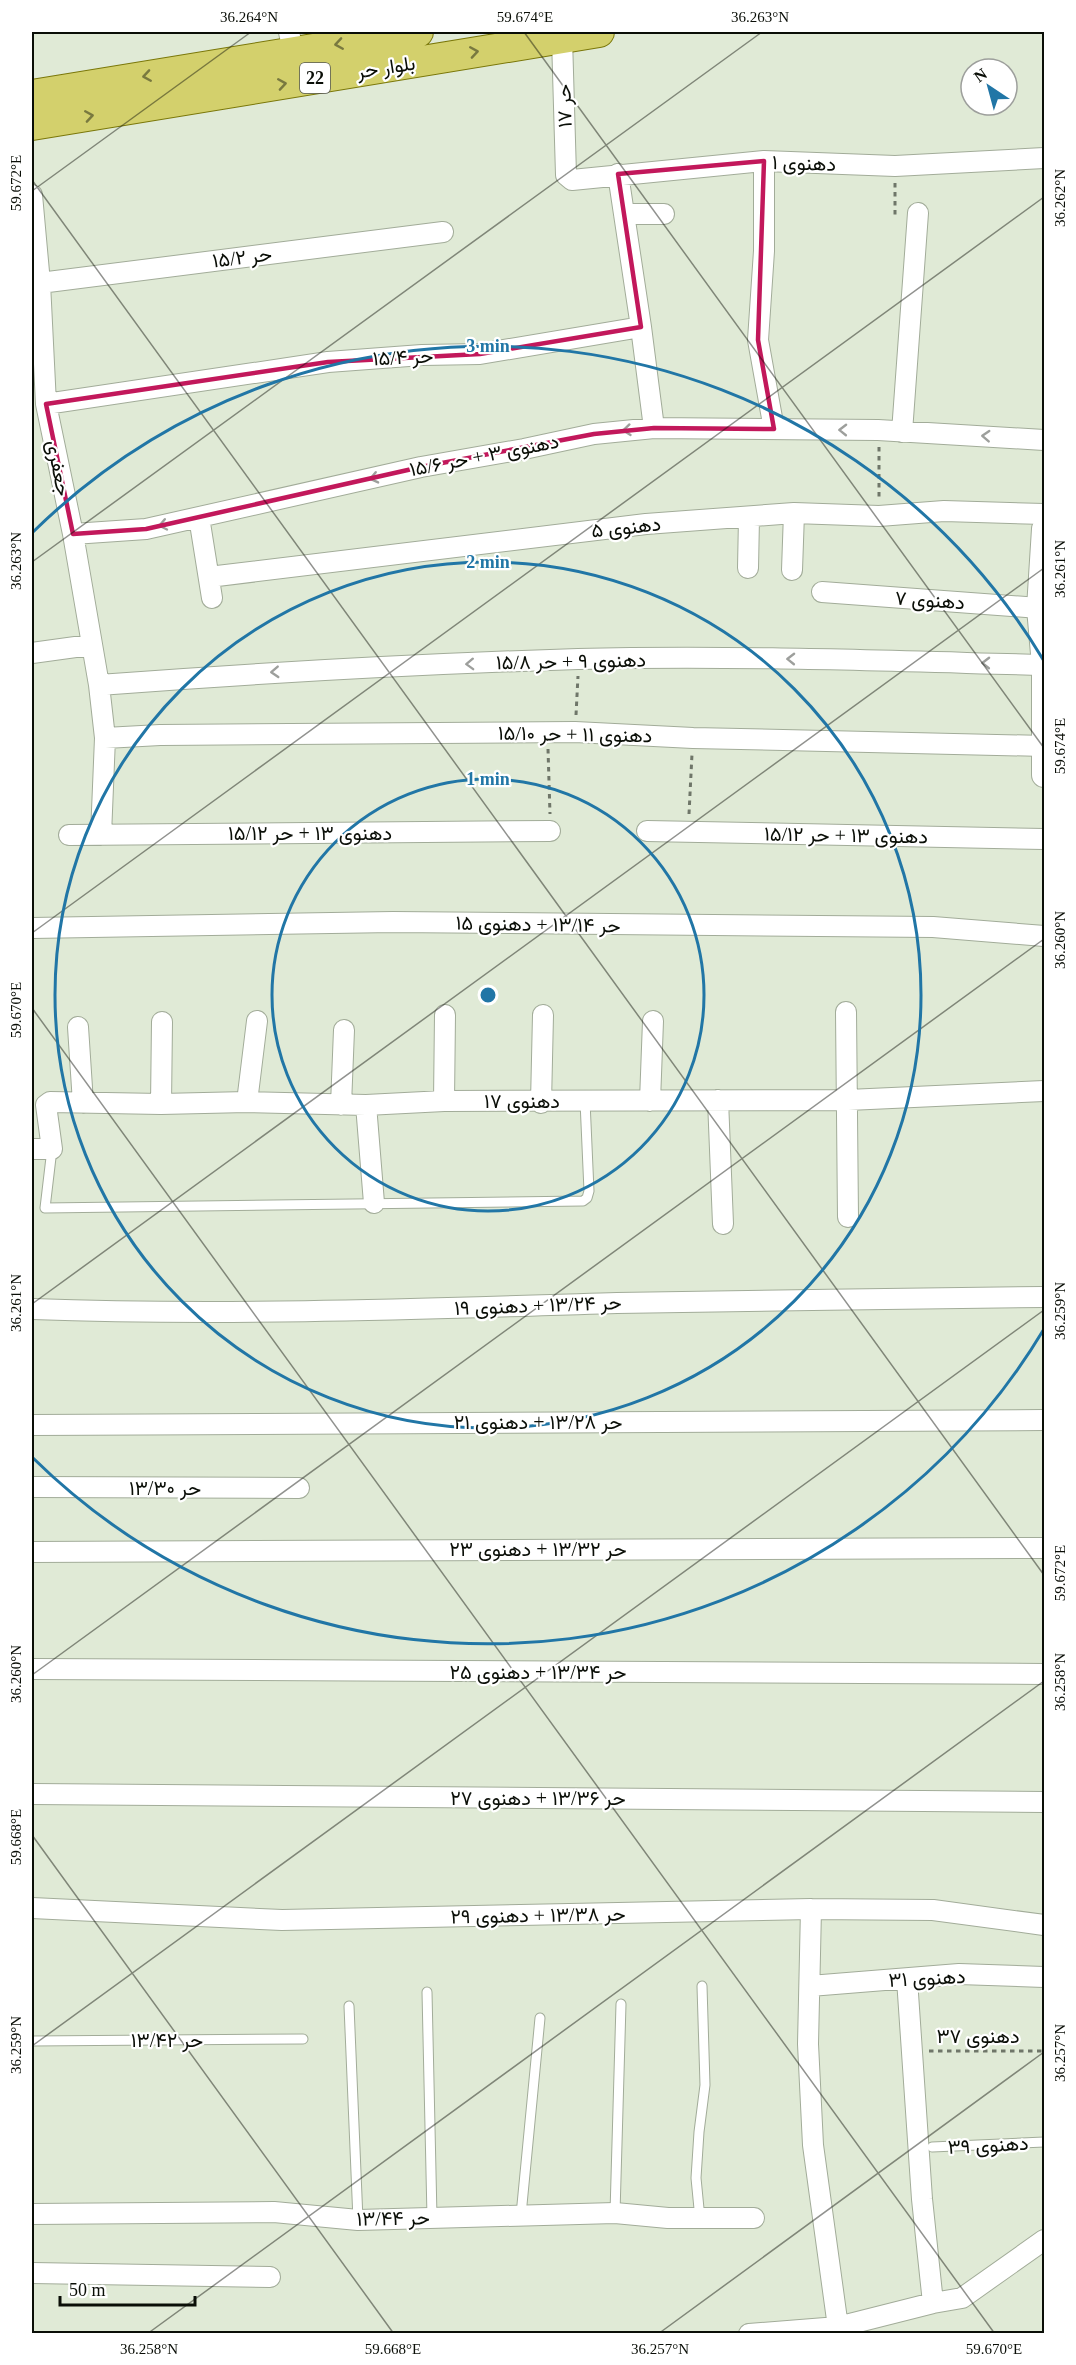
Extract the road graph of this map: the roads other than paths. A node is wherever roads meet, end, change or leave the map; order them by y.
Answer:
1 (418, 32) edge
2 (599, 32) edge
3 (562, 38) junction
4 (291, 42) edge
5 (32, 95) edge
6 (32, 125) edge
7 (1044, 158) edge
8 (764, 161) junction
9 (618, 174) junction
10 (566, 175) joint
11 (32, 195) edge
12 (918, 213) road end
13 (624, 214) junction
14 (664, 214) dead end
15 (443, 232) dead end
16 (40, 283) junction
17 (641, 327) junction
18 (46, 404) junction
19 (654, 428) junction
20 (774, 429) junction
21 (902, 432) junction
22 (1044, 440) edge
23 (794, 513) junction
24 (1044, 514) edge
25 (199, 517) junction
26 (749, 518) junction
27 (1044, 529) edge
28 (73, 534) junction
29 (748, 568) dead end
30 (792, 570) dead end
31 (209, 577) junction
32 (822, 592) dead end
33 (213, 598) dead end
34 (1039, 608) junction
35 (90, 645) junction
36 (32, 653) edge
37 (1044, 665) edge
38 (99, 685) junction
39 (105, 738) junction
40 (1044, 754) edge
41 (1044, 775) edge
42 (550, 831) road end
43 (648, 831) dead end
44 (69, 835) dead end
45 (101, 835) junction
46 (1044, 839) edge
47 (32, 928) edge
48 (1044, 936) edge
49 (846, 1012) dead end
50 (445, 1015) dead end
51 (543, 1015) dead end
52 (256, 1021) dead end
53 (653, 1021) dead end
54 (162, 1022) dead end
55 (78, 1026) dead end
56 (344, 1030) dead end
57 (1044, 1091) edge
58 (718, 1100) junction
59 (848, 1100) junction
60 (444, 1101) junction
61 (585, 1101) junction
62 (650, 1101) junction
63 (247, 1102) junction
64 (541, 1102) junction
65 (83, 1103) junction
66 (161, 1104) junction
67 (341, 1105) junction
68 (366, 1105) junction
69 (32, 1149) edge
70 (52, 1149) junction
71 (374, 1203) junction
72 (848, 1217) dead end
73 (723, 1224) dead end
74 (1044, 1297) edge
75 (32, 1309) edge
76 (1044, 1420) edge
77 (32, 1425) edge
78 (32, 1487) edge
79 (299, 1488) dead end
80 (1044, 1548) edge
81 (32, 1552) edge
82 (32, 1669) edge
83 (1044, 1674) edge
84 (32, 1794) edge
85 (1044, 1802) edge
86 (32, 1908) edge
87 (811, 1909) junction
88 (1044, 1925) edge
89 (1044, 1977) edge
90 (907, 1979) junction
91 (702, 1986) dead end
92 (810, 1986) junction
93 (427, 1992) dead end
94 (621, 2004) dead end
95 (349, 2006) dead end
96 (540, 2018) dead end
97 (303, 2039) dead end
98 (32, 2041) edge
99 (1044, 2142) edge
100 (932, 2147) dead end
101 (615, 2212) junction
102 (32, 2214) edge
103 (521, 2215) junction
104 (432, 2217) junction
105 (754, 2218) dead end
106 (700, 2219) junction
107 (358, 2220) junction
108 (1044, 2240) edge
109 (32, 2273) edge
110 (270, 2277) dead end
111 (933, 2302) junction
112 (838, 2327) junction
113 (749, 2334) edge

1 -> 4 main road, بلوار حر / 22
2 - 3 main road, بلوار حر / 22
6 -> 3 main road, بلوار حر / 22
3 - 10 street, حر ۱۷
4 -> 5 main road, بلوار حر / 22
7 - 8 street, دهنوی ۱
8 - 9 street, دهنوی ۱
8 - 20 street
9 - 10 street, دهنوی ۱
9 - 13 street
11 - 16 street, جعفری
12 - 21 street
13 - 14 street
13 - 17 street
15 - 16 street, حر ۱۵/۲
16 - 18 street, جعفری
17 - 18 street, حر ۱۵/۴
17 - 19 street
18 - 28 street, جعفری
19 - 20 street, دهنوی ۳ + حر ۱۵/۶
19 -> 25 street, دهنوی ۳ + حر ۱۵/۶
21 -> 20 street, دهنوی ۳ + حر ۱۵/۶
22 -> 21 street, دهنوی ۳ + حر ۱۵/۶
23 - 24 street, دهنوی ۵
23 - 26 street, دهنوی ۵
23 - 30 street
25 -> 28 street, دهنوی ۳ + حر ۱۵/۶
25 - 31 street
26 - 29 street
26 - 31 street, دهنوی ۵
27 - 34 street
28 - 35 street, جعفری
31 - 33 street
32 - 34 street, دهنوی ۷
34 - 37 street
35 - 36 street
35 - 38 street, جعفری
37 -> 38 street, دهنوی ۹ + حر ۱۵/۸
37 - 40 street
38 - 39 street, جعفری
39 - 40 street, دهنوی ۱۱ + حر ۱۵/۱۰
39 - 45 street, جعفری
40 - 41 street
42 - 45 street, دهنوی ۱۳ + حر ۱۵/۱۲
43 - 46 street, دهنوی ۱۳ + حر ۱۵/۱۲
44 - 45 street, دهنوی ۱۳ + حر ۱۵/۱۲
47 - 48 street, حر ۱۳/۱۴ + دهنوی ۱۵
49 - 59 street
50 - 60 street
51 - 64 street
52 - 63 street
53 - 62 street
54 - 66 street
55 - 65 street
56 - 67 street
57 - 59 street, دهنوی ۱۷
58 - 59 street, دهنوی ۱۷
58 - 62 street, دهنوی ۱۷
58 - 73 street
59 - 72 street
60 - 64 street, دهنوی ۱۷
60 - 68 street, دهنوی ۱۷
61 - 62 street, دهنوی ۱۷
61 - 64 street, دهنوی ۱۷
61 - 71 lane
63 - 66 street, دهنوی ۱۷
63 - 67 street, دهنوی ۱۷
65 - 66 street, دهنوی ۱۷
65 - 70 street, دهنوی ۱۷
67 - 68 street, دهنوی ۱۷
68 - 71 street
69 - 70 street
70 - 71 lane
74 - 75 street, حر ۱۳/۲۴ + دهنوی ۱۹
76 - 77 street, حر ۱۳/۲۸ + دهنوی ۲۱
78 - 79 street, حر ۱۳/۳۰
80 - 81 street, حر ۱۳/۳۲ + دهنوی ۲۳
82 - 83 street, حر ۱۳/۳۴ + دهنوی ۲۵
84 - 85 street, حر ۱۳/۳۶ + دهنوی ۲۷
86 - 87 street, حر ۱۳/۳۸ + دهنوی ۲۹
87 - 88 street, حر ۱۳/۳۸ + دهنوی ۲۹
87 - 92 street
89 - 90 street, دهنوی ۳۱
90 - 92 street, دهنوی ۳۱
90 - 111 street
91 - 106 lane
92 - 112 street
93 - 104 lane
94 - 101 lane
95 - 107 lane
96 - 103 lane
97 - 98 lane, حر ۱۳/۴۲
99 - 100 lane, دهنوی ۳۹
101 - 103 street, حر ۱۳/۴۴
101 - 106 street, حر ۱۳/۴۴
102 - 107 street, حر ۱۳/۴۴
103 - 104 street, حر ۱۳/۴۴
104 - 107 street, حر ۱۳/۴۴
105 - 106 street, حر ۱۳/۴۴
108 - 111 street
109 - 110 street
111 - 112 street
112 - 113 street

